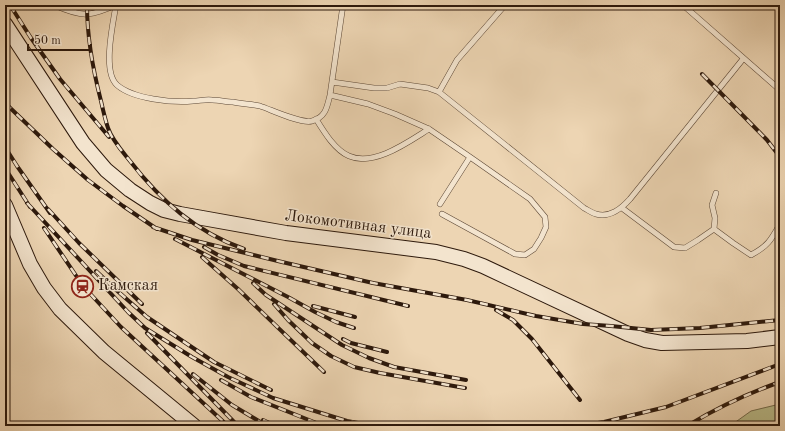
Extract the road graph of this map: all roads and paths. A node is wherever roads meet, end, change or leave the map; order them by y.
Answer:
1 (54, 5) edge
2 (116, 5) edge
3 (343, 5) edge
4 (505, 5) edge
5 (683, 5) edge
6 (5, 24) edge
7 (743, 59) junction
8 (332, 82) junction
9 (780, 90) edge
10 (439, 92) junction
11 (330, 95) junction
12 (316, 119) junction
13 (429, 129) junction
14 (470, 157) junction
15 (716, 193) dead end
16 (440, 204) dead end
17 (5, 205) edge
18 (622, 208) junction
19 (442, 214) dead end
20 (780, 224) edge
21 (714, 229) junction
22 (780, 337) edge
23 (194, 426) edge

1 - 2 lane
2 - 12 lane
3 - 8 lane
4 - 10 lane
5 - 7 lane
6 - 22 main road, Локомотивная улица
7 - 9 lane
7 - 18 lane
8 - 10 lane
8 - 11 lane
10 - 18 lane
11 - 12 lane
11 - 13 lane
12 - 13 lane
13 - 14 lane
14 - 16 lane
14 - 19 lane
15 - 21 lane
17 - 23 main road
18 - 21 lane
20 - 21 lane

